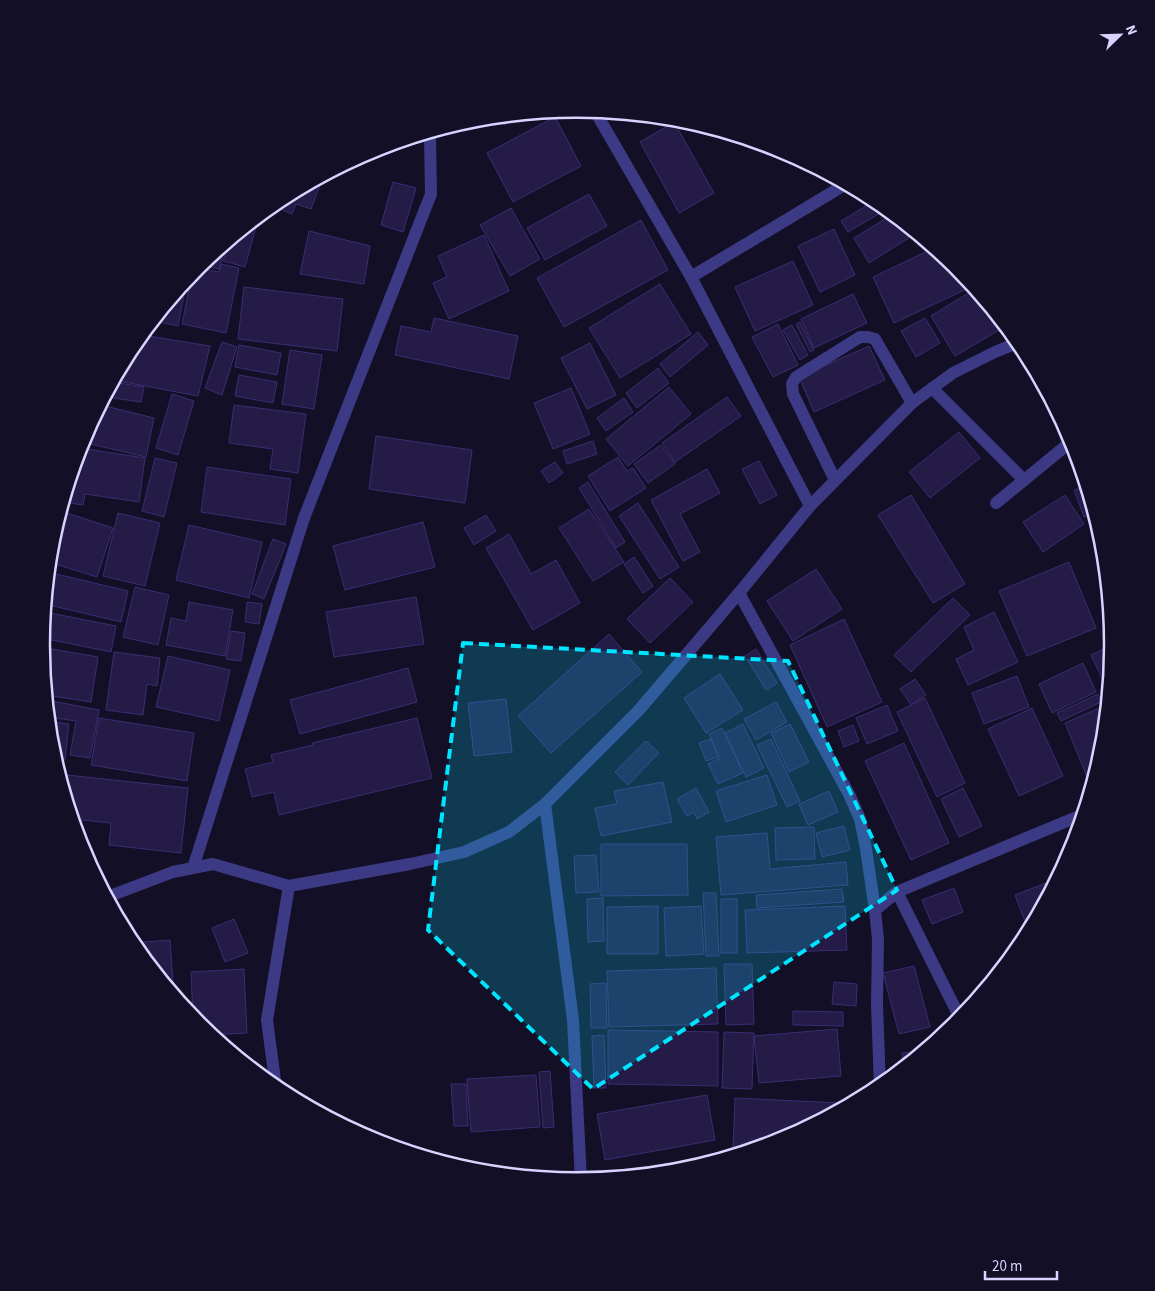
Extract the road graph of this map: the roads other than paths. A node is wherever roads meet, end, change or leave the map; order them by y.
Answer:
1 (599, 119) edge
2 (430, 139) edge
3 (839, 188) edge
4 (690, 277) junction
5 (1011, 345) edge
6 (932, 388) junction
7 (912, 403) junction
8 (1066, 446) edge
9 (835, 480) junction
10 (1024, 480) junction
11 (996, 503) dead end
12 (810, 506) junction
13 (739, 593) junction
14 (545, 804) junction
15 (1076, 817) edge
16 (193, 868) junction
17 (289, 886) junction
18 (896, 892) junction
19 (113, 895) edge
20 (875, 910) junction
21 (957, 1011) edge
22 (274, 1077) edge
23 (880, 1078) edge
24 (581, 1173) edge

1 - 4 street
2 - 16 street
3 - 4 street
4 - 12 street
5 - 6 street
6 - 7 street
6 - 10 street
7 - 9 street
7 - 9 street
8 - 10 street
9 - 12 street
10 - 11 street
12 - 13 street
13 - 14 street
13 - 20 street
14 - 17 street
14 - 24 street
15 - 18 street
16 - 17 street
16 - 19 street
17 - 22 street
18 - 20 street
18 - 21 street
20 - 23 street

